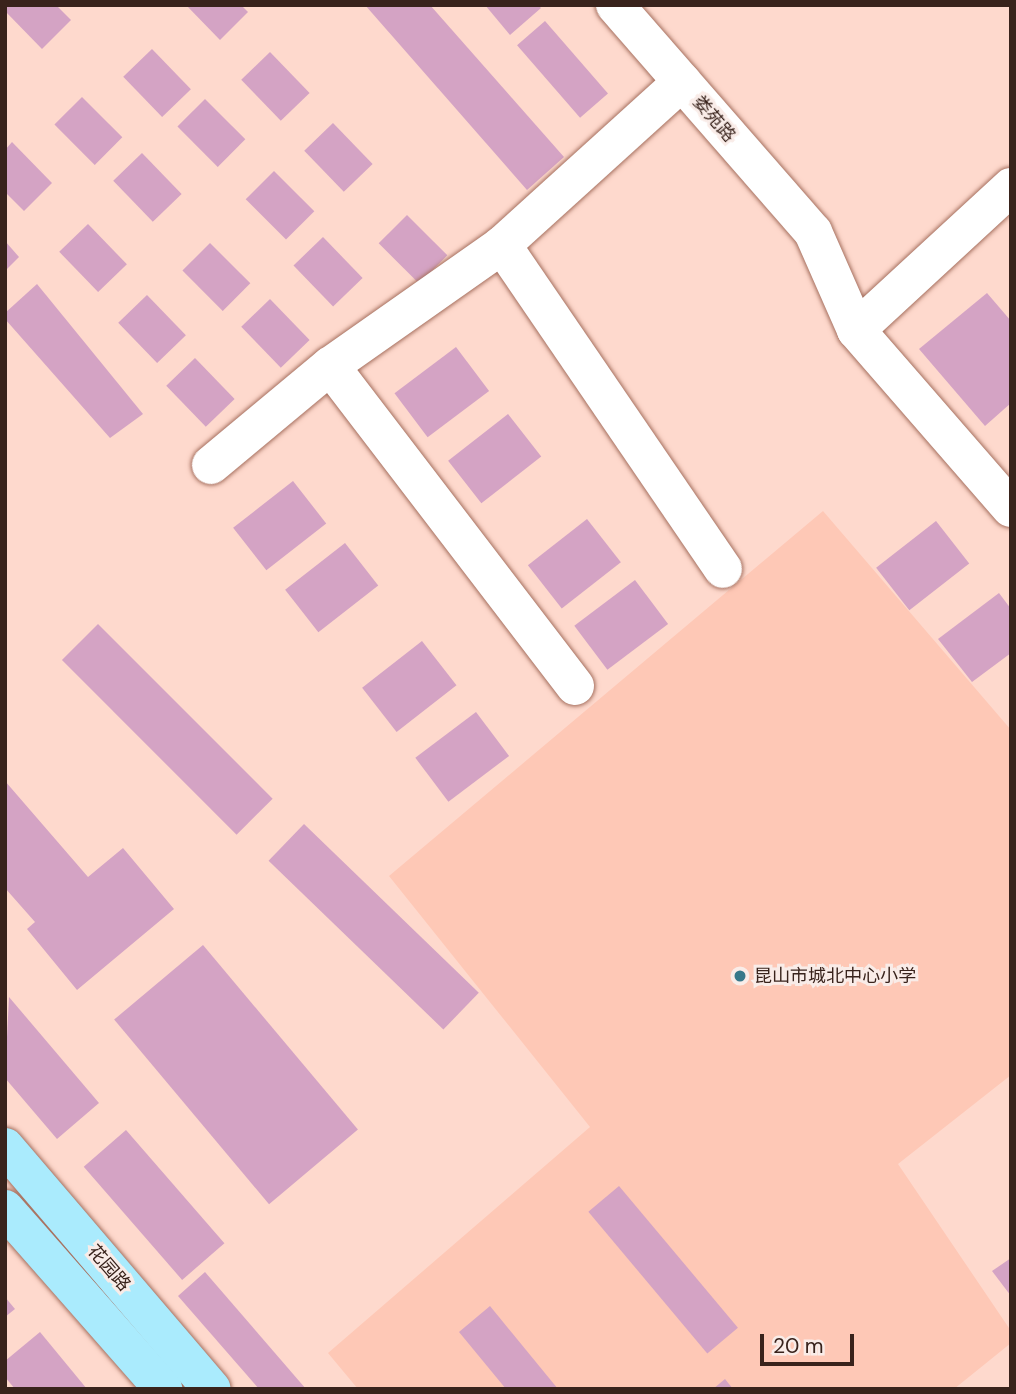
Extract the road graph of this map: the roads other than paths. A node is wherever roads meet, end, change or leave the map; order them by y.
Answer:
1 (615, 5) edge
2 (682, 82) junction
3 (1006, 204) edge
4 (502, 245) junction
5 (856, 330) junction
6 (330, 366) junction
7 (211, 465) dead end
8 (1011, 508) edge
9 (723, 569) dead end
10 (575, 686) dead end
11 (5, 1147) edge
12 (5, 1209) edge
13 (163, 1389) edge
14 (212, 1389) edge

1 - 2 street, 娄苑路
2 - 4 street
2 - 5 street, 娄苑路
3 - 5 street
4 - 6 street
4 - 9 street
5 - 8 street, 娄苑路
6 - 7 street
6 - 10 street
11 - 14 main road, 花园路
12 - 13 main road

